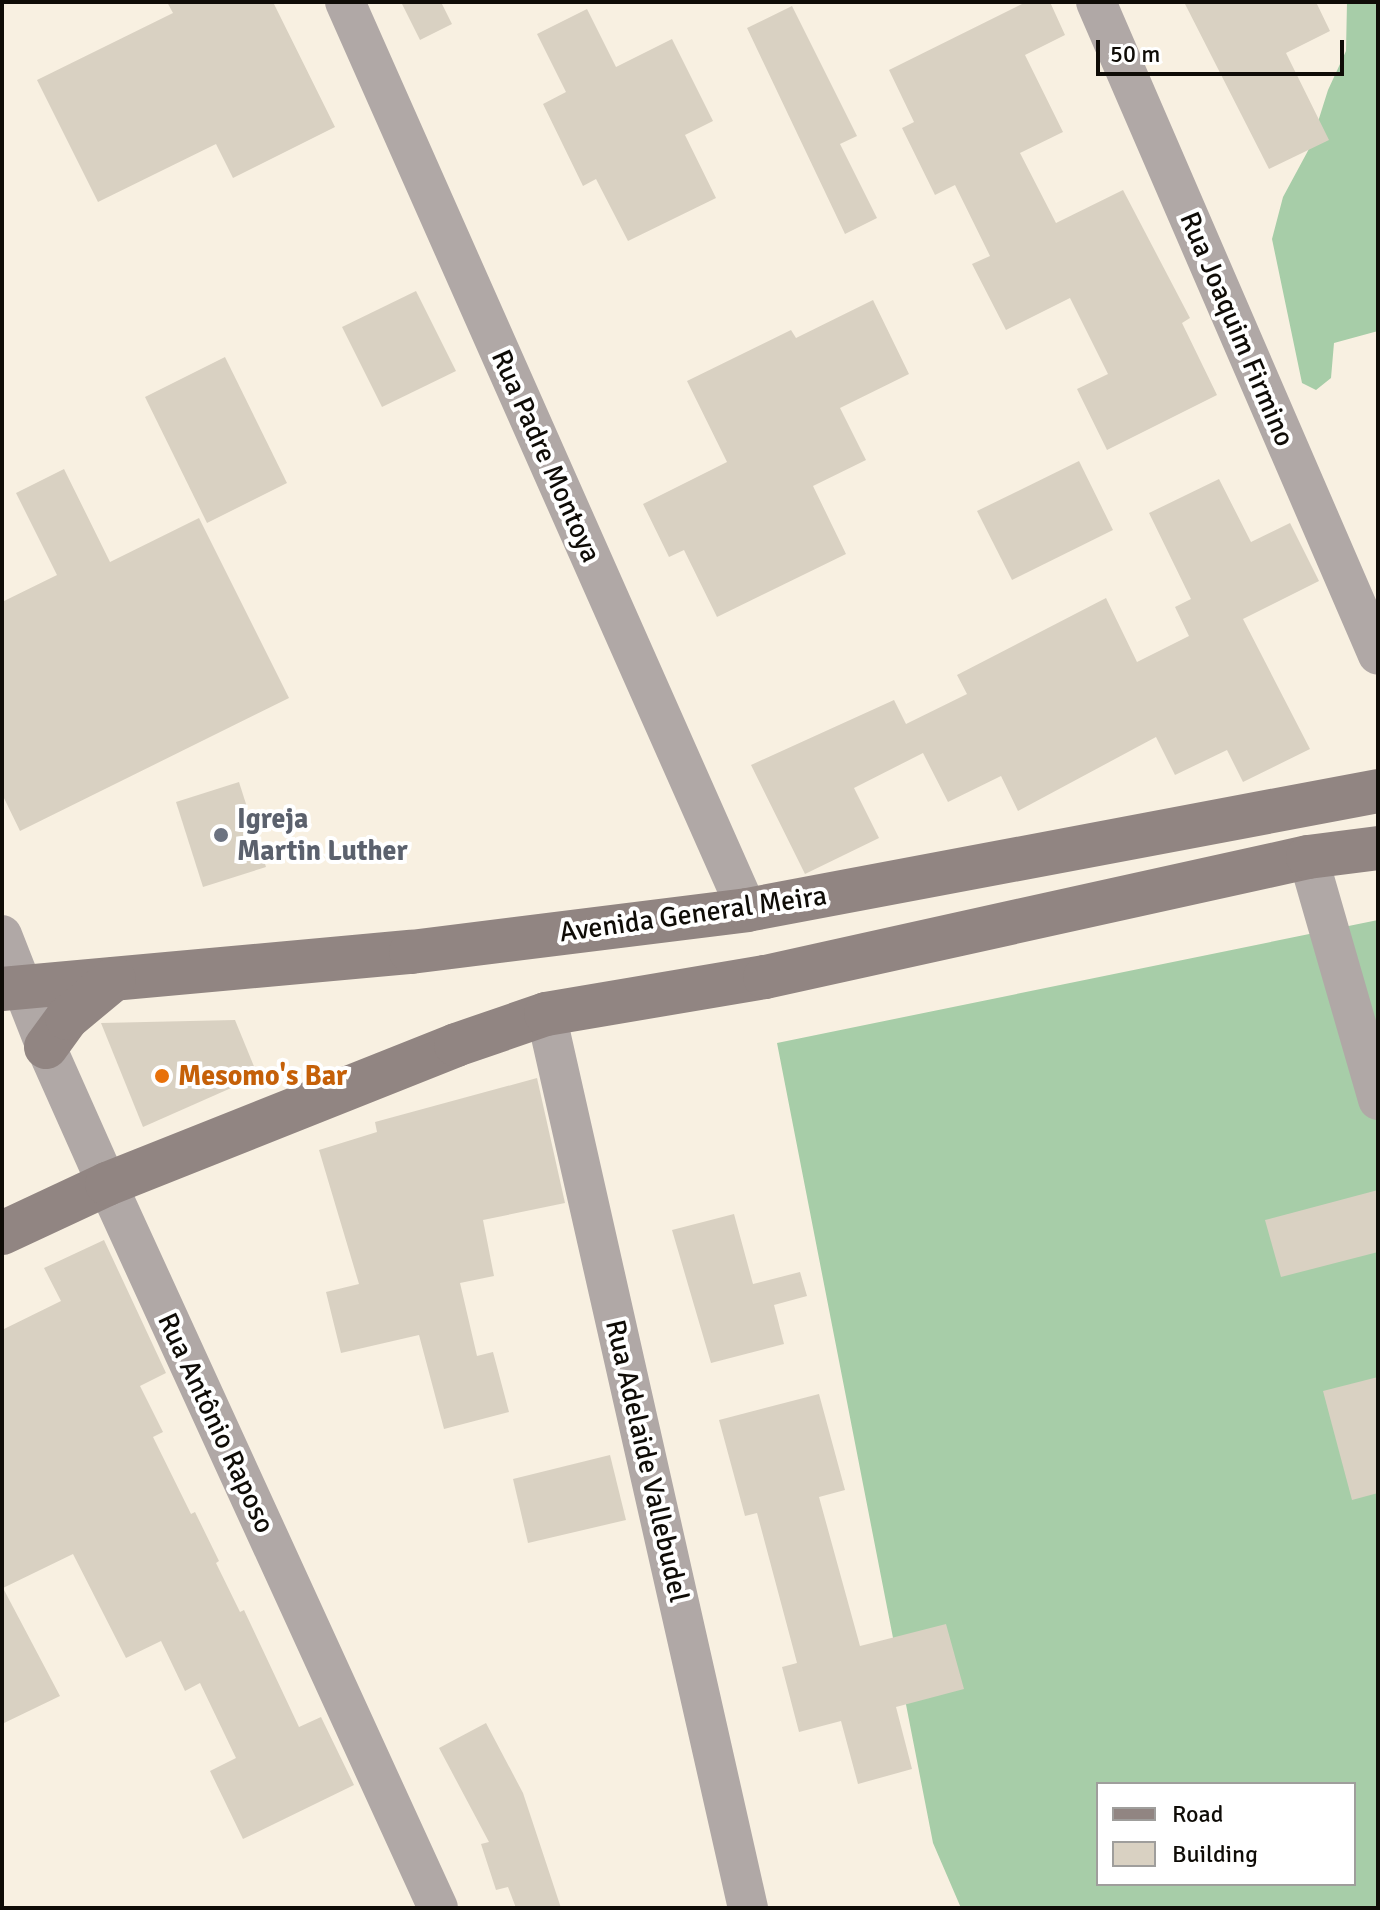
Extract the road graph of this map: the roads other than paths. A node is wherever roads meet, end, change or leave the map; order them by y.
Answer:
1 (345, 2) edge
2 (1096, 2) edge
3 (1378, 655) edge
4 (1378, 791) edge
5 (1378, 848) edge
6 (1308, 857) junction
7 (747, 910) junction
8 (2, 935) edge
9 (765, 977) junction
10 (114, 979) junction
11 (14, 988) edge
12 (546, 1014) junction
13 (46, 1047) junction
14 (1378, 1100) edge
15 (107, 1184) junction
16 (2, 1233) edge
17 (438, 1908) edge
18 (748, 1908) edge

1 - 7 street, Rua Padre Montoya
2 - 3 street, Rua Joaquim Firmino
4 - 7 main road, Avenida General Meira
5 - 6 main road
6 - 9 main road
6 - 14 street
7 - 9 main road
7 - 10 main road, Avenida General Meira
8 - 11 street, Rua Antônio Raposo
9 - 12 main road
10 - 11 main road, Avenida General Meira
10 - 13 main road
11 - 13 street, Rua Antônio Raposo
12 - 15 main road
12 - 18 street, Rua Adelaide Vallebudel
13 - 15 street, Rua Antônio Raposo
15 - 16 main road
15 - 17 street, Rua Antônio Raposo

